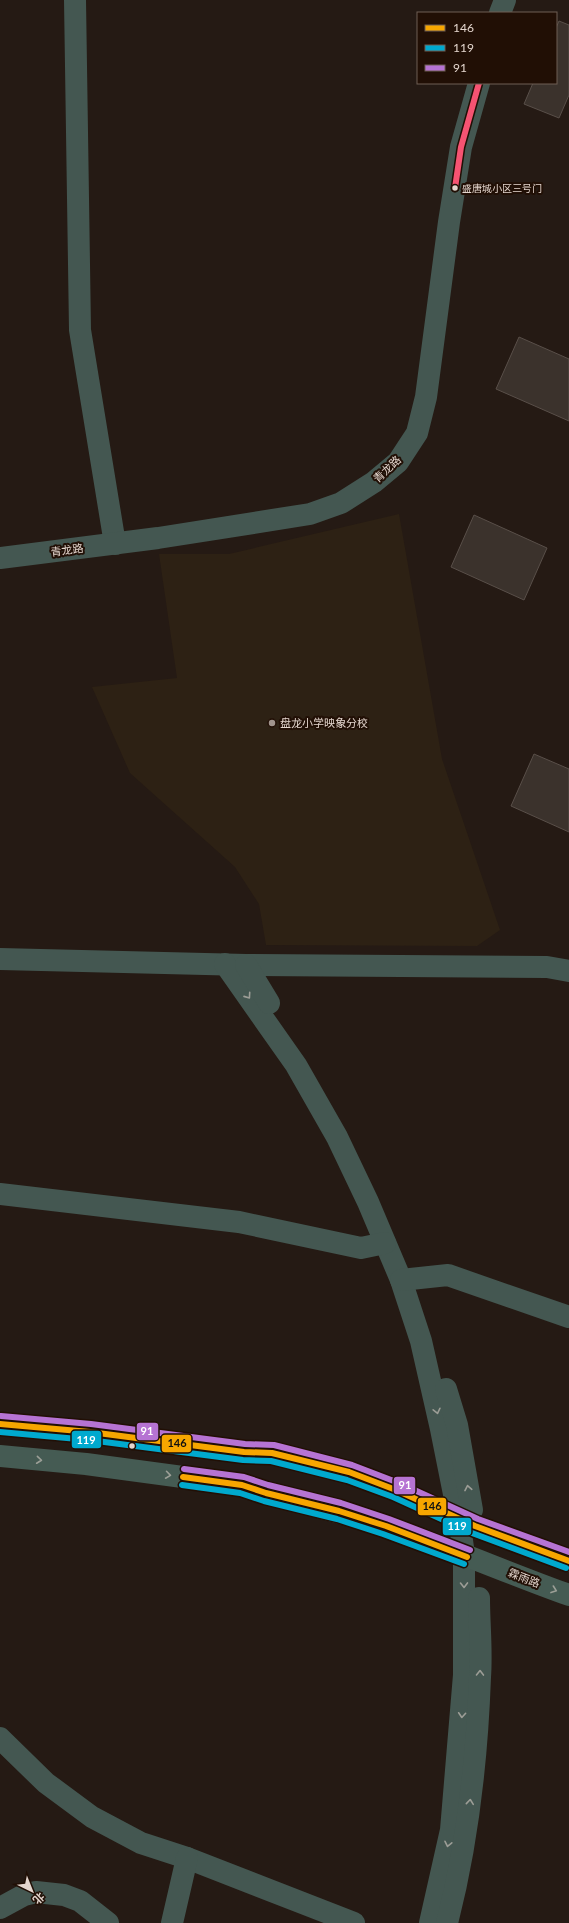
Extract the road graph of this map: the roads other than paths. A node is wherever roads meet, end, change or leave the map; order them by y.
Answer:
1 (75, 0) edge
2 (505, 0) edge
3 (500, 12) edge
4 (479, 84) edge
5 (114, 544) junction
6 (0, 558) edge
7 (0, 959) edge
8 (235, 965) junction
9 (569, 971) edge
10 (0, 1194) edge
11 (385, 1243) junction
12 (406, 1279) junction
13 (569, 1317) edge
14 (0, 1424) edge
15 (0, 1456) edge
16 (467, 1522) junction
17 (471, 1558) junction
18 (569, 1561) edge
19 (569, 1595) edge
20 (0, 1738) edge
21 (187, 1858) junction
22 (0, 1908) edge
23 (108, 1923) edge
24 (172, 1923) edge
25 (354, 1923) edge
26 (430, 1923) edge
27 (447, 1923) edge

1 - 5 street
2 - 3 street
4 - 5 street, 青龙路
5 - 6 street, 青龙路
7 - 8 street
8 - 9 street
8 -> 11 street
8 - 12 street
10 - 11 street
11 - 12 street
12 - 13 street
12 - 16 street
14 - 16 main road
15 -> 17 main road, 霖雨路
16 - 17 street
16 - 18 main road
17 -> 19 main road, 霖雨路
17 -> 26 street
27 -> 17 street
20 - 21 street
21 - 24 street
21 - 25 street
22 - 23 street

